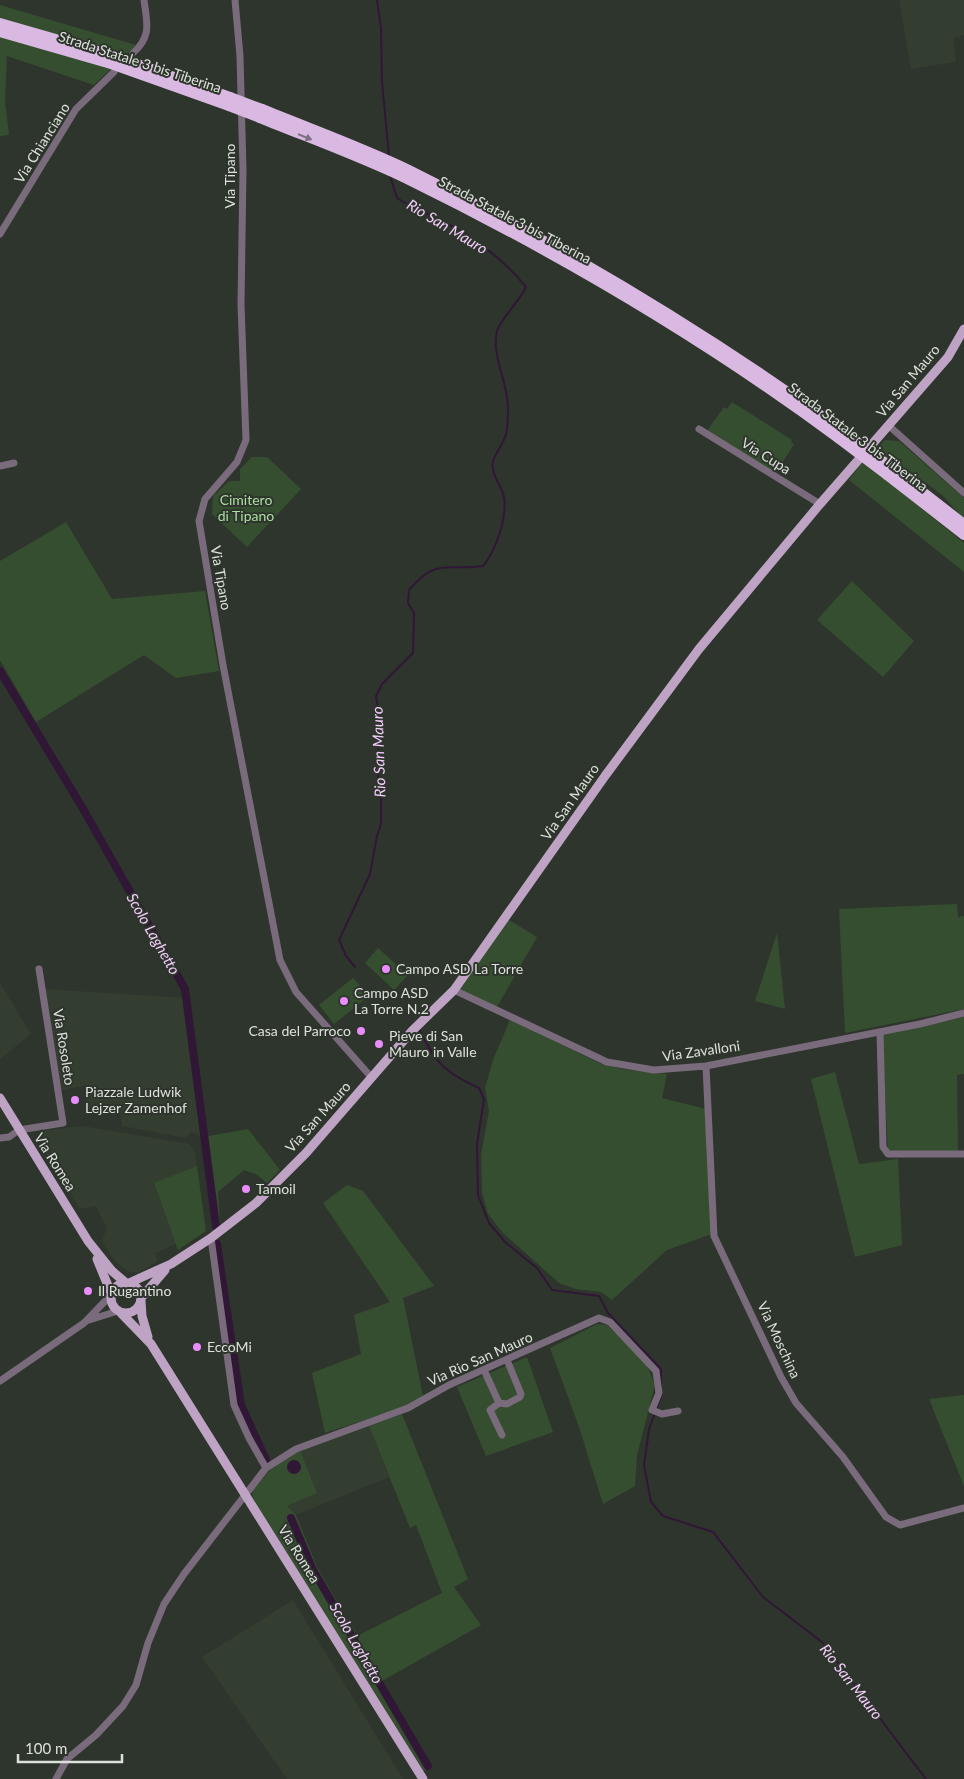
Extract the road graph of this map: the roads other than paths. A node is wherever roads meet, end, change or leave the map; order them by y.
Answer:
1 (144, 0) edge
2 (235, 0) edge
3 (0, 23) edge
4 (0, 32) edge
5 (133, 53) dead end
6 (114, 72) dead end
7 (229, 101) junction
8 (0, 234) edge
9 (964, 329) edge
10 (888, 425) junction
11 (699, 429) dead end
12 (14, 462) dead end
13 (0, 466) edge
14 (890, 472) junction
15 (964, 493) edge
16 (820, 504) junction
17 (964, 524) edge
18 (964, 535) edge
19 (39, 969) dead end
20 (454, 990) junction
21 (964, 1013) edge
22 (880, 1032) junction
23 (706, 1066) junction
24 (372, 1078) junction
25 (0, 1098) edge
26 (19, 1130) junction
27 (0, 1138) edge
28 (964, 1154) edge
29 (211, 1238) junction
30 (88, 1241) junction
31 (171, 1264) junction
32 (128, 1283) junction
33 (111, 1294) junction
34 (141, 1300) junction
35 (120, 1312) junction
36 (84, 1323) junction
37 (151, 1344) junction
38 (508, 1360) junction
39 (484, 1370) junction
40 (0, 1381) edge
41 (499, 1404) junction
42 (678, 1411) dead end
43 (502, 1435) dead end
44 (266, 1468) junction
45 (246, 1493) junction
46 (964, 1508) edge
47 (56, 1779) edge
48 (422, 1779) edge

1 - 5 street
2 - 24 street, Via Tipano
3 - 7 highway, Strada Statale 3 bis Tiberina
4 - 7 highway, Strada Statale 3 bis Tiberina
6 - 8 street, Via Chianciano
7 - 14 highway, Strada Statale 3 bis Tiberina, bridge
9 - 10 main road, Via San Mauro
10 - 15 street
10 - 16 main road, Via San Mauro
11 - 16 street, Via Cupa
12 - 13 street
14 - 17 highway, Strada Statale 3 bis Tiberina
14 - 18 highway, Strada Statale 3 bis Tiberina
16 - 20 main road, Via San Mauro
19 - 26 street, Via Rosoleto
20 - 23 street, Via Zavalloni
20 - 24 main road, Via San Mauro
21 - 22 street, Via Zavalloni
22 - 23 street, Via Zavalloni
22 - 28 street
23 - 46 street, Via Moschina
24 - 29 main road, Via San Mauro
25 - 26 main road, Via Romea
26 - 27 street, Via Rosoleto
26 - 30 main road, Via Romea
29 - 31 main road, Via San Mauro
29 - 44 street
30 - 32 main road, Via Romea
30 - 33 main road, Via Romea
31 - 32 main road, Via San Mauro
31 - 34 main road, Via San Mauro
32 - 33 main road
32 - 34 main road
33 - 35 main road
33 - 36 street
34 - 35 main road
34 - 37 main road, Via Romea
35 - 36 street
35 - 37 main road, Via Romea
36 - 40 street
37 - 45 main road, Via Romea
38 - 39 street, Via Rio San Mauro
38 - 41 street
38 - 42 street, Via Rio San Mauro
39 - 41 street
39 - 44 street, Via Rio San Mauro
41 - 43 street
44 - 45 street, Via Rio San Mauro
45 - 47 street, Via Rio San Mauro
45 - 48 main road, Via Romea

